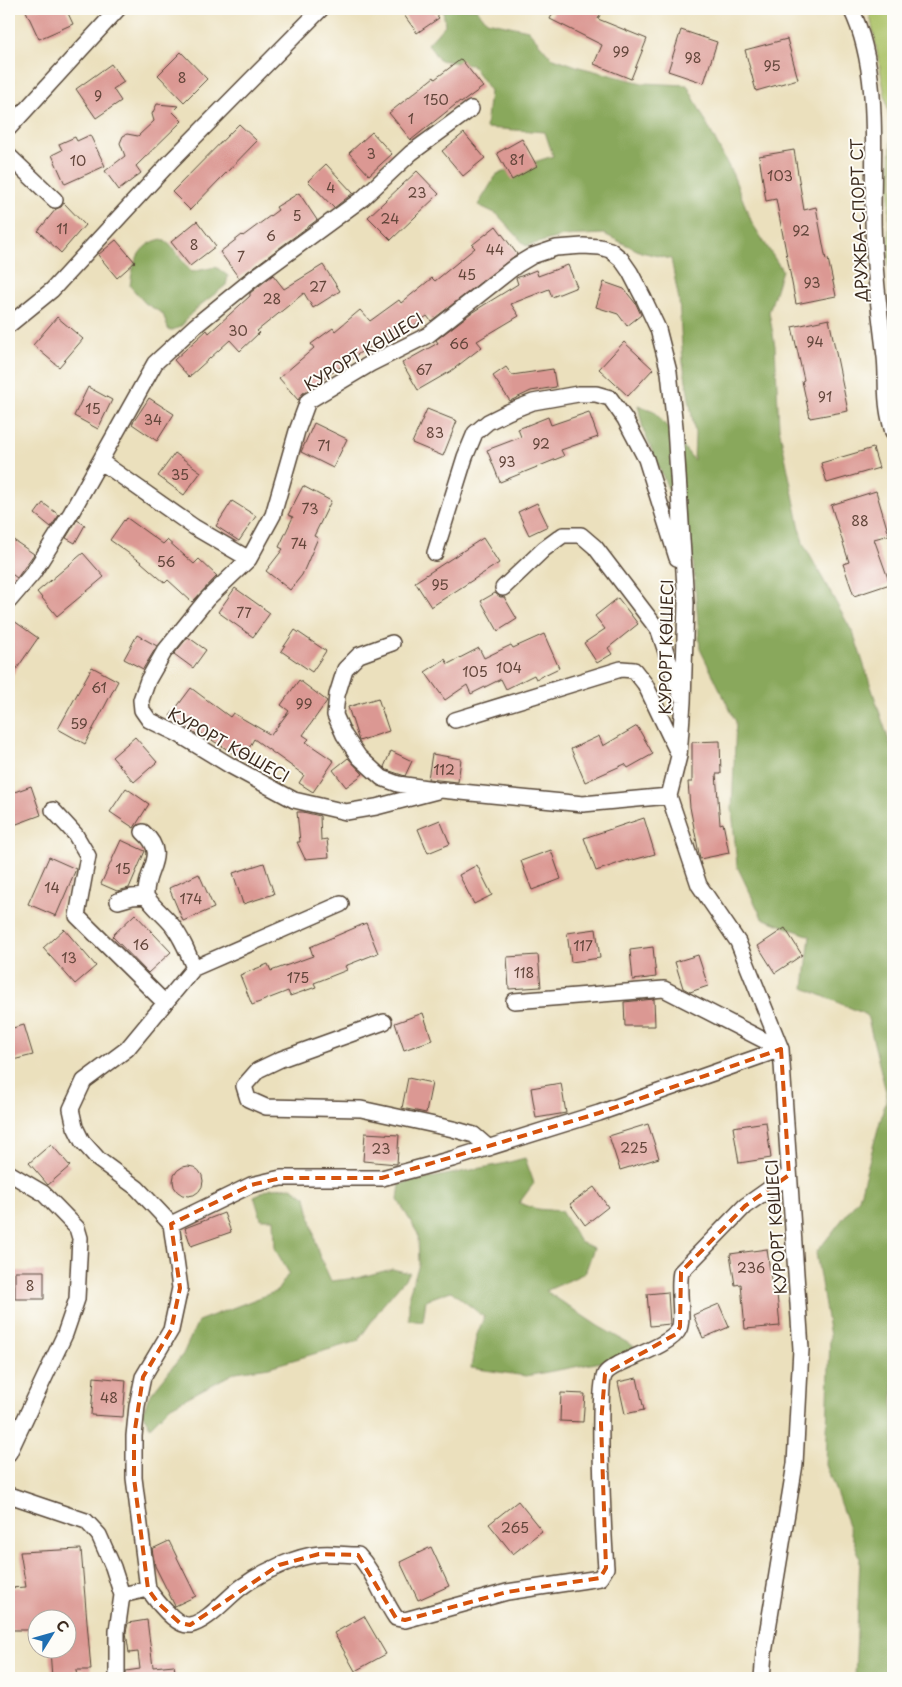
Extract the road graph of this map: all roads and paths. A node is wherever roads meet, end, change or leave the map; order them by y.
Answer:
1 (118, 9) edge
2 (321, 9) edge
3 (851, 9) edge
4 (471, 109) dead end
5 (9, 128) edge
6 (9, 156) edge
7 (55, 200) dead end
8 (9, 324) edge
9 (889, 355) edge
10 (893, 432) edge
11 (100, 461) junction
12 (435, 553) dead end
13 (249, 559) junction
14 (684, 581) junction
15 (503, 588) dead end
16 (9, 601) edge
17 (392, 642) dead end
18 (683, 702) junction
19 (455, 720) dead end
20 (679, 756) junction
21 (441, 790) junction
22 (669, 796) junction
23 (53, 810) dead end
24 (144, 832) dead end
25 (146, 896) junction
26 (118, 901) dead end
27 (340, 904) dead end
28 (194, 968) junction
29 (514, 1001) dead end
30 (165, 1004) junction
31 (384, 1022) dead end
32 (782, 1049) junction
33 (490, 1148) junction
34 (9, 1173) edge
35 (789, 1175) junction
36 (171, 1224) junction
37 (9, 1453) edge
38 (9, 1495) edge
39 (148, 1589) junction
40 (122, 1595) junction
41 (117, 1678) edge
42 (762, 1678) edge

1 - 5 street
2 - 8 street
3 - 9 street, ДРУЖБА-СПОРТ СТ
4 - 11 street
6 - 7 street
9 - 10 street, ДРУЖБА-СПОРТ СТ
11 - 13 street
11 - 16 street
12 - 14 street
13 - 14 street, КУРОРТ КӨШЕСІ
13 - 21 street, КУРОРТ КӨШЕСІ
14 - 18 street, КУРОРТ КӨШЕСІ
15 - 18 street
17 - 21 street
18 - 20 street, КУРОРТ КӨШЕСІ
19 - 20 street
20 - 22 street, КУРОРТ КӨШЕСІ
21 - 22 street, КУРОРТ КӨШЕСІ
22 - 32 street, КУРОРТ КӨШЕСІ
23 - 30 street
24 - 25 street
25 - 26 street
25 - 28 street
27 - 28 street
28 - 30 street
29 - 32 street
30 - 36 street
31 - 33 street
32 - 33 street
32 - 35 street, КУРОРТ КӨШЕСІ
33 - 36 street
34 - 37 street
35 - 39 street
35 - 42 street, КУРОРТ КӨШЕСІ
36 - 39 street
38 - 40 street
39 - 40 street
40 - 41 street

